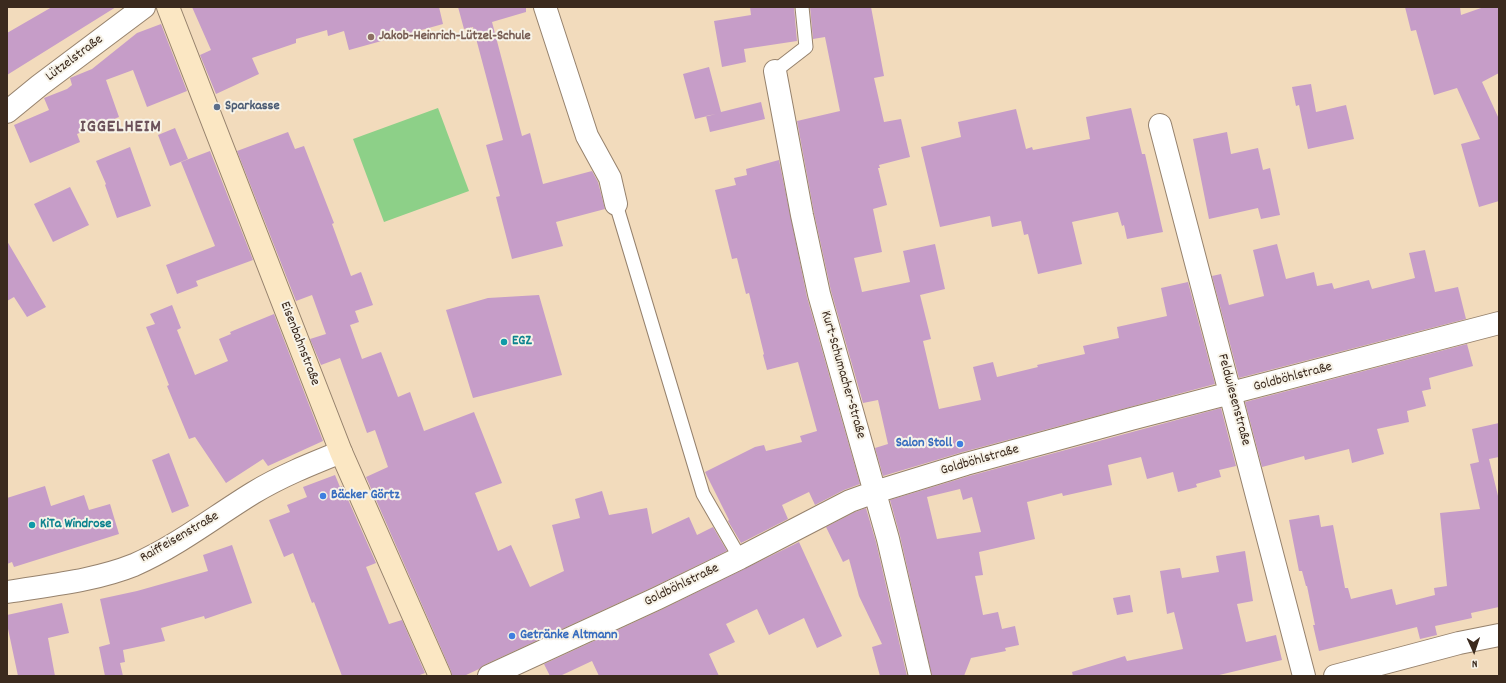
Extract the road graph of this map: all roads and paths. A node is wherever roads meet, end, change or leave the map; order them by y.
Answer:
1 (144, 7) edge
2 (168, 7) edge
3 (545, 7) edge
4 (802, 7) edge
5 (775, 71) joint
6 (7, 112) edge
7 (1160, 125) dead end
8 (616, 204) joint
9 (1499, 323) edge
10 (1231, 394) junction
11 (341, 452) junction
12 (875, 492) junction
13 (740, 558) junction
14 (7, 592) edge
15 (1499, 635) edge
16 (440, 676) edge
17 (489, 676) edge
18 (920, 676) edge
19 (1304, 676) edge
20 (1335, 676) edge

1 - 6 street, Lützelstraße
2 - 11 main road, Eisenbahnstraße
3 - 8 street
4 - 5 lane
5 - 12 street, Kurt-Schumacher-Straße
7 - 10 street, Feldwiesenstraße
8 - 13 lane
9 - 10 street, Goldböhlstraße
10 - 12 street, Goldböhlstraße
10 - 19 street, Feldwiesenstraße
11 - 14 street, Raiffeisenstraße
11 - 16 main road, Eisenbahnstraße
12 - 13 street, Goldböhlstraße
12 - 18 street, Kurt-Schumacher-Straße
13 - 17 street, Goldböhlstraße
15 - 20 street

